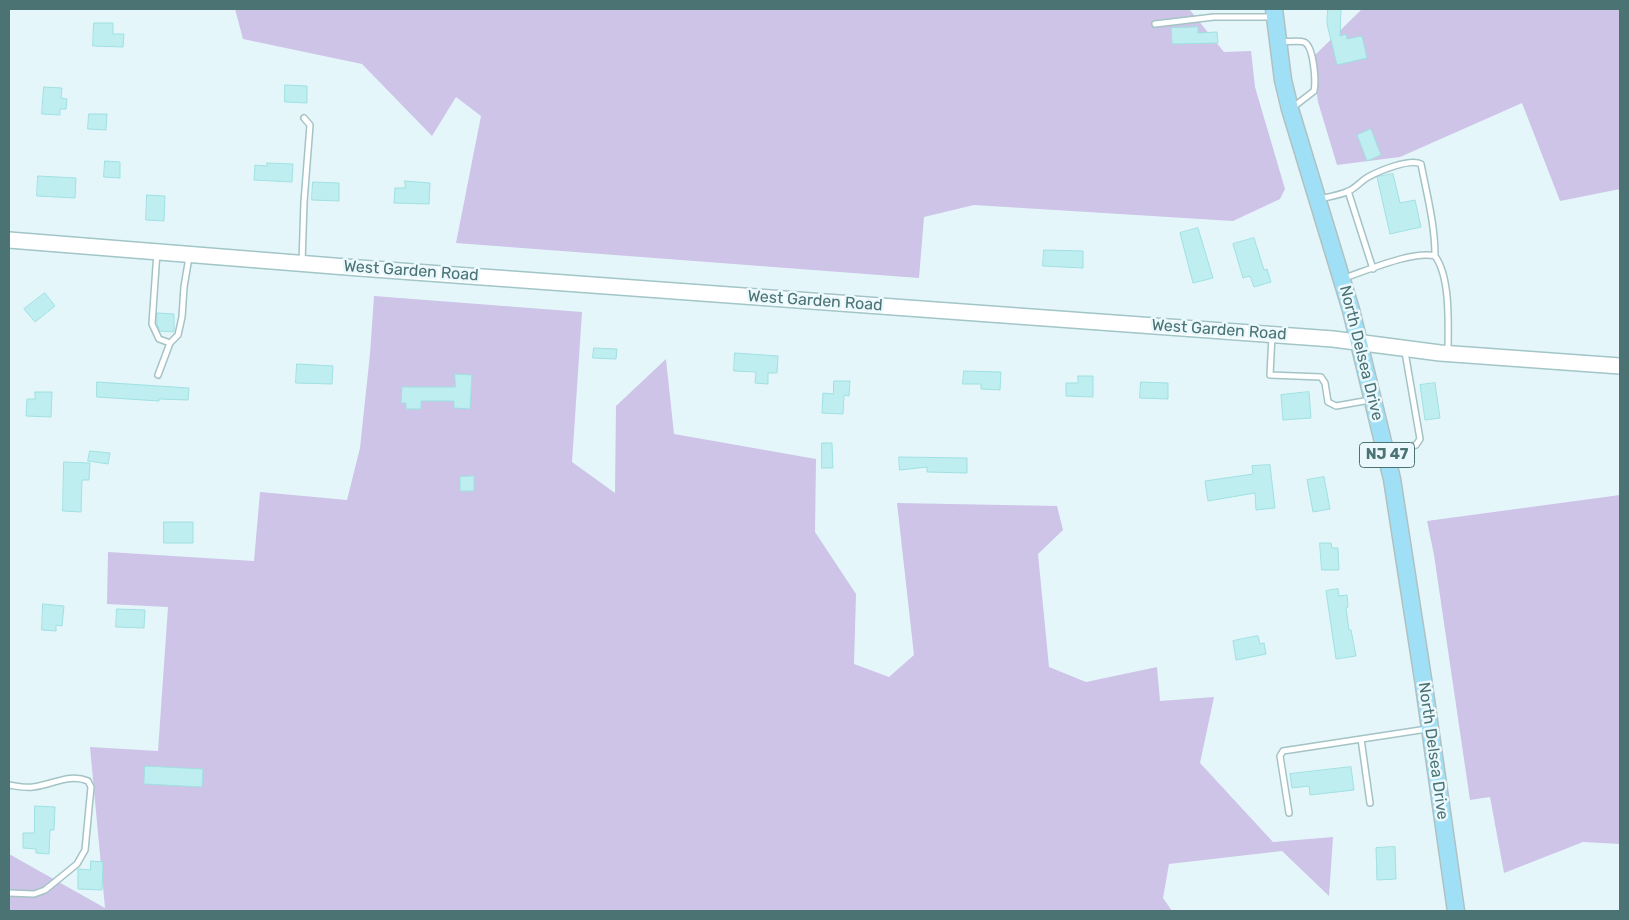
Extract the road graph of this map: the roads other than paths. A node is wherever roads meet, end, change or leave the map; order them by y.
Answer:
1 (1274, 13) edge
2 (1155, 24) dead end
3 (1277, 42) junction
4 (1290, 109) junction
5 (304, 118) dead end
6 (1348, 191) junction
7 (1318, 200) junction
8 (9, 240) edge
9 (157, 252) junction
10 (190, 254) junction
11 (1435, 256) junction
12 (302, 263) junction
13 (1373, 269) junction
14 (1342, 279) junction
15 (1272, 334) junction
16 (170, 343) junction
17 (1359, 343) junction
18 (1404, 349) junction
19 (1448, 353) junction
20 (1620, 366) edge
21 (158, 375) dead end
22 (1374, 399) junction
23 (1386, 452) junction
24 (1430, 728) junction
25 (1361, 739) junction
26 (9, 785) edge
27 (1370, 803) dead end
28 (1289, 813) dead end
29 (9, 893) edge
30 (1456, 911) edge

1 - 2 lane
1 - 3 main road, North Delsea Drive / NJ 47
3 - 4 main road, North Delsea Drive / NJ 47
3 - 4 lane
4 - 7 main road, North Delsea Drive / NJ 47
5 - 12 lane
6 - 7 lane
6 - 11 lane
6 - 13 lane
7 - 14 main road, North Delsea Drive / NJ 47
8 - 9 main road, West Garden Road
9 - 10 main road, West Garden Road
9 - 16 lane
10 - 12 main road, West Garden Road
10 - 16 lane
11 - 13 lane
11 - 19 lane
12 - 15 main road, West Garden Road
13 - 14 lane
14 - 17 main road, North Delsea Drive / NJ 47
15 - 17 main road, West Garden Road
15 - 22 lane
16 - 21 lane
17 - 18 main road, West Garden Road
17 - 22 main road, North Delsea Drive / NJ 47
18 - 19 main road, West Garden Road
18 - 23 lane
19 - 20 main road, West Garden Road
22 - 23 main road, North Delsea Drive / NJ 47
23 - 24 main road, North Delsea Drive / NJ 47
24 - 25 lane
24 - 30 main road, North Delsea Drive / NJ 47
25 - 27 lane
25 - 28 lane
26 - 29 lane

